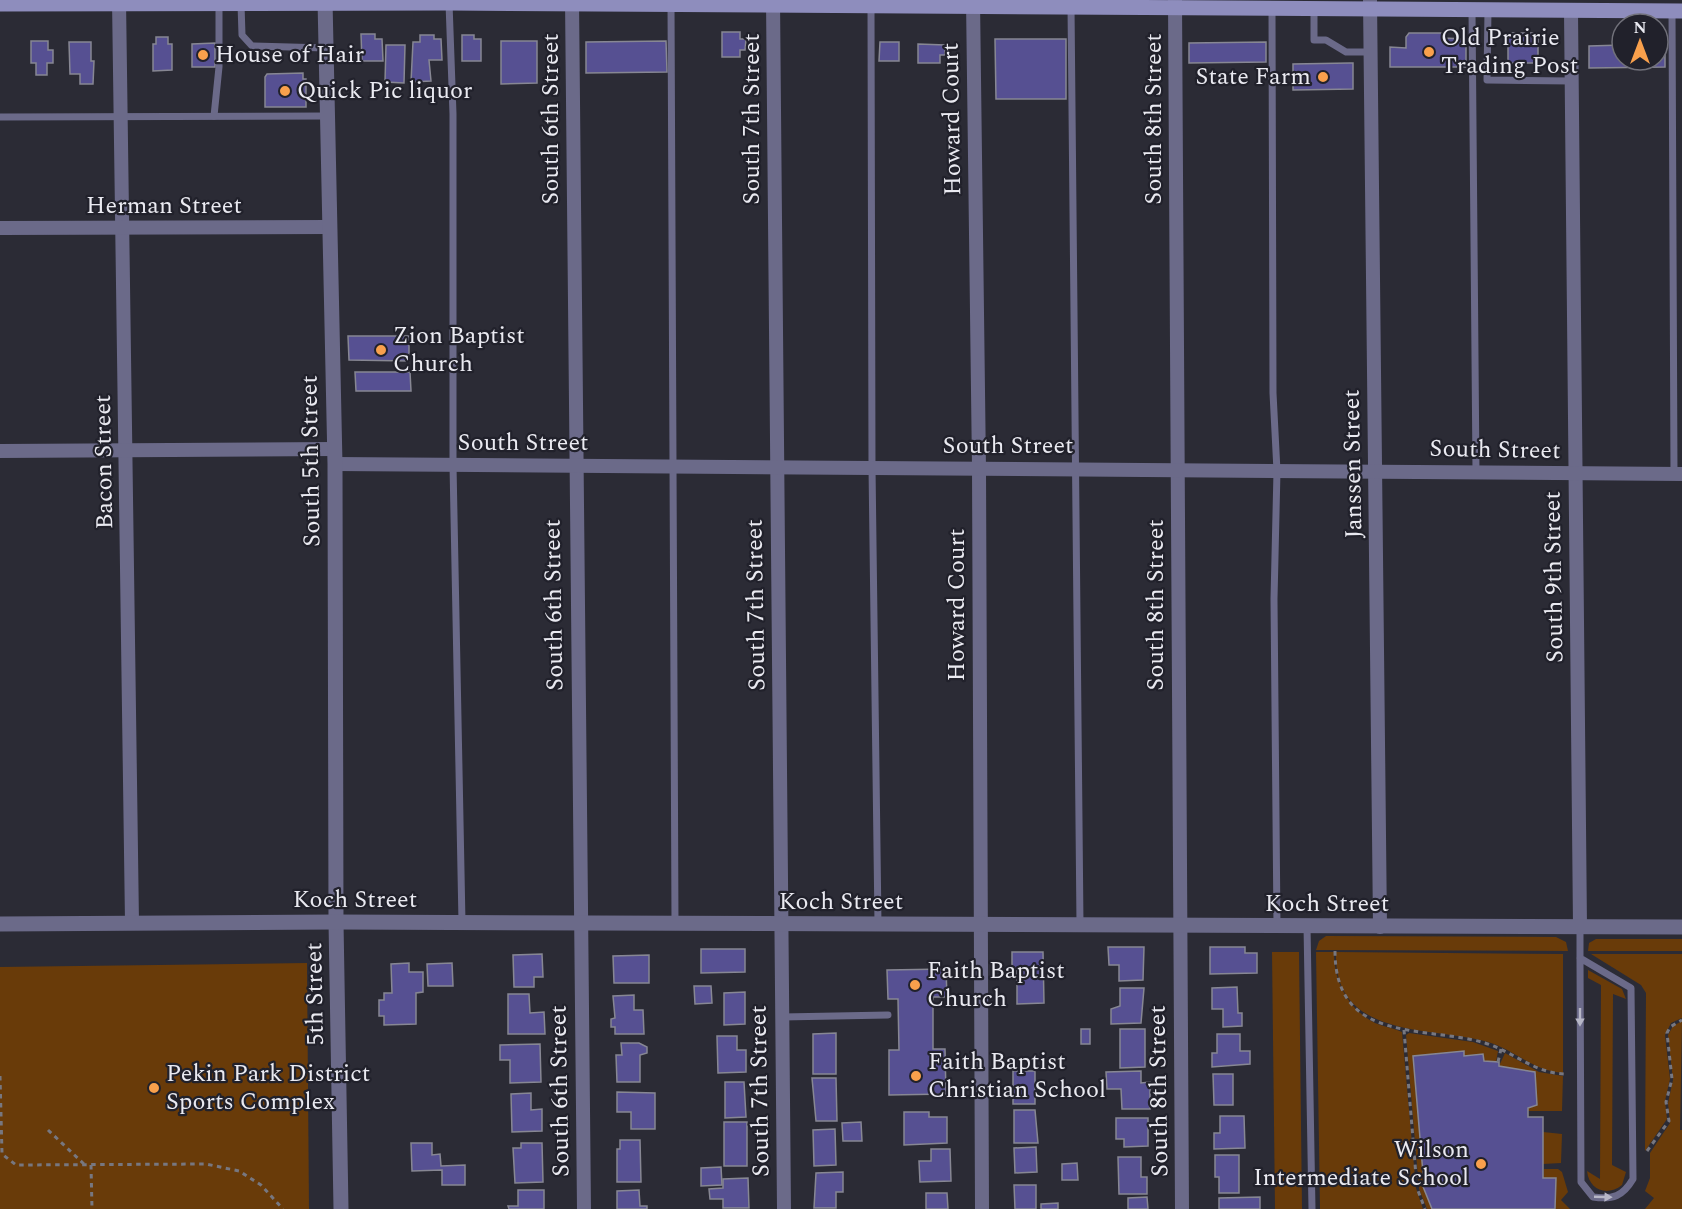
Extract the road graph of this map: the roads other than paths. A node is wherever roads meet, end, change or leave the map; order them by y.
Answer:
1 (325, 1) edge
2 (119, 2) edge
3 (221, 2) edge
4 (241, 2) edge
5 (284, 2) edge
6 (449, 2) edge
7 (573, 2) edge
8 (671, 2) edge
9 (773, 3) edge
10 (0, 4) edge
11 (871, 4) edge
12 (974, 4) edge
13 (1071, 4) edge
14 (1175, 5) edge
15 (1371, 5) edge
16 (1581, 7) edge
17 (1272, 10) junction
18 (1314, 10) junction
19 (1472, 10) junction
20 (1488, 10) junction
21 (1677, 11) edge
22 (326, 48) junction
23 (1372, 52) junction
24 (1572, 81) junction
25 (214, 116) junction
26 (327, 116) junction
27 (0, 117) edge
28 (120, 117) junction
29 (329, 227) junction
30 (0, 228) edge
31 (122, 228) junction
32 (126, 450) junction
33 (0, 451) edge
34 (334, 457) junction
35 (453, 465) junction
36 (575, 465) junction
37 (673, 466) junction
38 (777, 467) junction
39 (872, 467) junction
40 (979, 468) junction
41 (1073, 469) junction
42 (1178, 470) junction
43 (1277, 471) junction
44 (1375, 471) junction
45 (1476, 472) junction
46 (1576, 473) junction
47 (1678, 474) edge
48 (336, 922) junction
49 (462, 922) junction
50 (132, 923) junction
51 (581, 923) junction
52 (675, 923) junction
53 (0, 924) edge
54 (781, 924) junction
55 (878, 924) junction
56 (980, 925) junction
57 (1080, 925) junction
58 (1179, 926) junction
59 (1277, 926) junction
60 (1307, 926) junction
61 (1380, 927) junction
62 (1580, 927) junction
63 (1682, 927) edge
64 (1580, 958) junction
65 (888, 1015) dead end
66 (782, 1017) junction
67 (341, 1209) edge
68 (584, 1209) edge
69 (784, 1209) edge
70 (982, 1209) edge
71 (1182, 1209) edge
72 (1311, 1209) edge

1 - 5 main road
1 - 6 main road
1 - 22 street, South 5th Street
2 - 3 main road
2 - 10 main road
2 - 28 street, Bacon Street
3 - 4 main road
3 - 25 lane
4 - 5 main road
4 - 22 lane
6 - 7 main road
6 - 35 lane
7 - 8 main road
7 - 36 street, South 6th Street
8 - 9 main road
8 - 37 lane
9 - 11 main road
9 - 38 street, South 7th Street
11 - 12 main road
11 - 39 lane
12 - 13 main road
12 - 40 street, Howard Court
13 - 14 main road
13 - 41 lane
14 - 17 main road
14 - 42 street, South 8th Street
15 - 18 main road
15 - 19 main road
15 - 23 street, Janssen Street
16 - 20 main road
16 - 21 main road
16 - 24 street, South 9th Street
17 - 18 main road
17 - 43 lane
18 - 23 lane
19 - 20 main road
19 - 45 lane
20 - 24 lane
21 - 47 lane
22 - 26 street, South 5th Street
23 - 44 street, Janssen Street
24 - 46 street, South 9th Street
25 - 26 lane
25 - 28 lane
26 - 29 street, South 5th Street
27 - 28 lane
28 - 31 street, Bacon Street
29 - 31 street, Herman Street
29 - 34 street, South 5th Street
30 - 31 street, Herman Street
31 - 32 street, Bacon Street
32 - 33 street, South Street
32 - 34 street, South Street
32 - 50 street, Bacon Street
34 - 35 street, South Street
34 - 48 street, South 5th Street
35 - 36 street, South Street
35 - 49 lane
36 - 37 street, South Street
36 - 51 street, South 6th Street
37 - 38 street, South Street
37 - 52 lane
38 - 39 street, South Street
38 - 54 street, South 7th Street
39 - 40 street, South Street
39 - 55 lane
40 - 41 street, South Street
40 - 56 street, Howard Court
41 - 42 street, South Street
41 - 57 lane
42 - 43 street, South Street
42 - 58 street, South 8th Street
43 - 44 street, South Street
43 - 59 lane
44 - 45 street, South Street
44 - 61 street, Janssen Street
45 - 46 street, South Street
46 - 47 street, South Street
46 - 62 street, South 9th Street
48 - 49 street, Koch Street
48 - 50 street, Koch Street
48 - 67 street, 5th Street
49 - 51 street, Koch Street
50 - 53 street, Koch Street
51 - 52 street, Koch Street
51 - 68 street, South 6th Street
52 - 54 street, Koch Street
54 - 55 street, Koch Street
54 - 66 street, South 7th Street
55 - 56 street, Koch Street
56 - 57 street, Koch Street
56 - 70 street, Howard Court
57 - 58 street, Koch Street
58 - 59 street, Koch Street
58 - 71 street, South 8th Street
59 - 60 street, Koch Street
60 - 61 street, Koch Street
60 - 72 lane
61 - 62 street, Koch Street
62 - 63 street, Koch Street
62 - 64 lane
64 -> 64 lane
65 - 66 lane
66 - 69 street, South 7th Street

